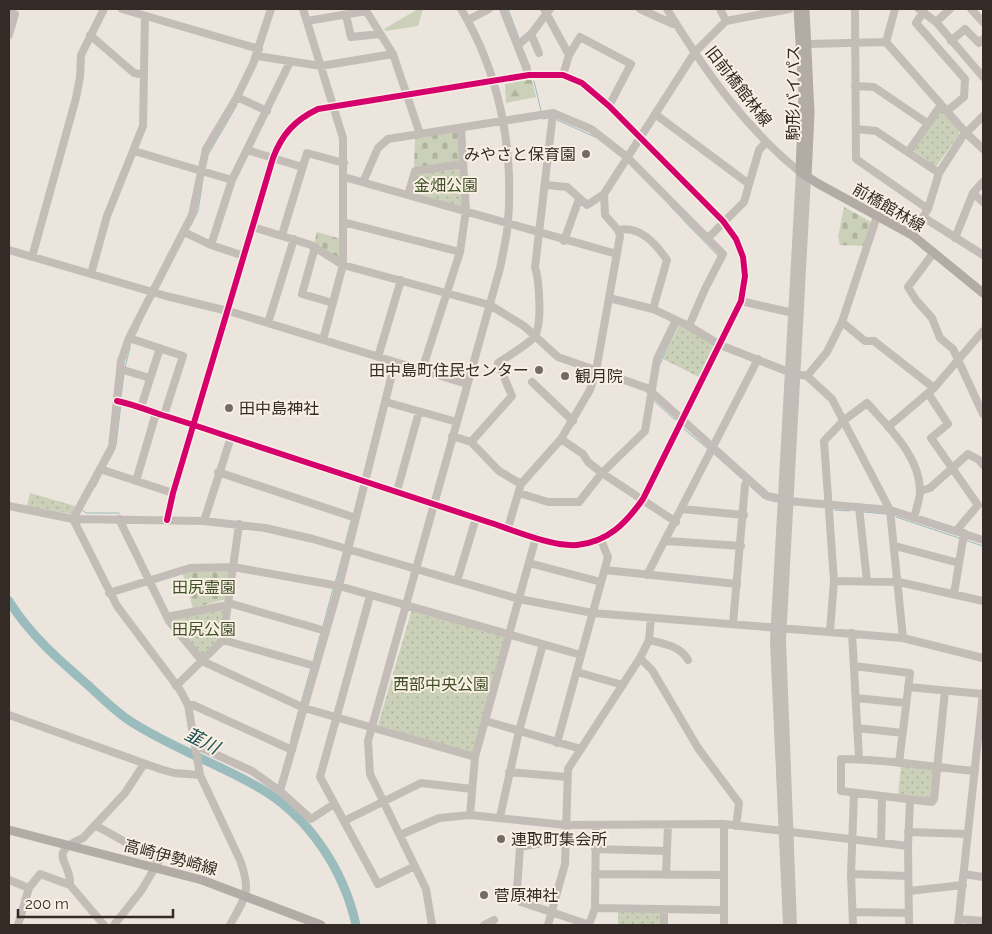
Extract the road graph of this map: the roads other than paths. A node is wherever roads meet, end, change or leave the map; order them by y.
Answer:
1 (104, 9) edge
2 (122, 9) edge
3 (271, 9) edge
4 (303, 9) edge
5 (461, 9) edge
6 (489, 9) edge
7 (503, 9) edge
8 (640, 9) edge
9 (667, 9) edge
10 (720, 9) edge
11 (790, 9) edge
12 (798, 9) edge
13 (805, 9) edge
14 (855, 9) edge
15 (895, 9) edge
16 (950, 9) edge
17 (971, 9) edge
18 (365, 10) edge
19 (921, 10) edge
20 (547, 11) edge
21 (761, 11) edge
22 (12, 13) edge
23 (346, 15) junction
24 (145, 16) junction
25 (468, 20) junction
26 (726, 20) junction
27 (307, 21) junction
28 (936, 22) junction
29 (983, 22) edge
30 (676, 23) junction
31 (380, 34) junction
32 (531, 34) junction
33 (9, 35) edge
34 (90, 35) junction
35 (983, 39) edge
36 (951, 41) junction
37 (855, 42) junction
38 (886, 42) junction
39 (808, 44) junction
40 (518, 45) junction
41 (695, 52) junction
42 (258, 53) junction
43 (539, 53) dead end
44 (393, 54) junction
45 (569, 55) junction
46 (290, 62) junction
47 (321, 66) junction
48 (528, 75) junction
49 (563, 75) junction
50 (144, 76) junction
51 (983, 77) edge
52 (494, 80) junction
53 (855, 86) junction
54 (406, 93) junction
55 (237, 97) junction
56 (333, 105) junction
57 (941, 105) junction
58 (609, 106) junction
59 (267, 111) junction
60 (947, 111) junction
61 (553, 114) junction
62 (655, 114) junction
63 (983, 116) edge
64 (503, 121) junction
65 (927, 123) junction
66 (461, 128) junction
67 (856, 129) junction
68 (966, 133) junction
69 (420, 134) junction
70 (640, 138) junction
71 (766, 142) junction
72 (983, 149) edge
73 (247, 150) junction
74 (134, 151) junction
75 (908, 152) junction
76 (627, 157) junction
77 (273, 158) junction
78 (344, 163) junction
79 (463, 164) junction
80 (302, 167) junction
81 (202, 172) junction
82 (939, 173) junction
83 (803, 175) junction
84 (344, 177) junction
85 (232, 180) junction
86 (363, 182) junction
87 (983, 182) edge
88 (749, 184) junction
89 (546, 185) junction
90 (973, 193) junction
91 (604, 194) junction
92 (408, 195) junction
93 (579, 199) junction
94 (983, 202) edge
95 (928, 209) junction
96 (466, 210) junction
97 (877, 216) junction
98 (923, 217) junction
99 (723, 221) junction
100 (343, 222) junction
101 (508, 224) junction
102 (253, 227) junction
103 (618, 230) junction
104 (184, 232) junction
105 (540, 234) junction
106 (282, 235) junction
107 (912, 235) junction
108 (708, 238) junction
109 (955, 238) junction
110 (294, 239) junction
111 (564, 240) junction
112 (211, 245) junction
113 (315, 247) junction
114 (9, 250) edge
115 (460, 252) junction
116 (934, 252) junction
117 (617, 254) junction
118 (983, 255) edge
119 (244, 256) junction
120 (32, 258) junction
121 (343, 265) junction
122 (91, 274) junction
123 (401, 280) junction
124 (152, 292) junction
125 (447, 293) junction
126 (983, 293) edge
127 (609, 298) junction
128 (741, 301) junction
129 (333, 304) junction
130 (490, 305) junction
131 (653, 309) junction
132 (228, 311) junction
133 (793, 313) junction
134 (676, 320) junction
135 (268, 322) junction
136 (842, 322) junction
137 (689, 326) junction
138 (983, 331) edge
139 (534, 337) junction
140 (129, 338) junction
141 (978, 338) junction
142 (323, 340) junction
143 (720, 345) junction
144 (983, 346) edge
145 (160, 348) junction
146 (378, 357) junction
147 (758, 359) junction
148 (959, 360) junction
149 (395, 362) junction
150 (120, 369) junction
151 (422, 370) junction
152 (596, 371) junction
153 (792, 373) junction
154 (807, 376) junction
155 (150, 378) junction
156 (532, 382) dead end
157 (467, 384) junction
158 (650, 391) junction
159 (931, 391) junction
160 (117, 401) junction
161 (386, 402) junction
162 (141, 407) junction
163 (419, 412) junction
164 (160, 414) junction
165 (983, 414) edge
166 (682, 420) junction
167 (573, 421) junction
168 (843, 421) junction
169 (457, 422) junction
170 (194, 425) junction
171 (888, 426) junction
172 (452, 436) junction
173 (231, 437) junction
174 (561, 439) junction
175 (471, 442) junction
176 (712, 449) junction
177 (983, 465) edge
178 (951, 468) junction
179 (100, 469) junction
180 (218, 472) junction
181 (602, 474) junction
182 (748, 479) junction
183 (136, 481) junction
184 (366, 482) junction
185 (520, 488) junction
186 (397, 491) junction
187 (920, 491) junction
188 (172, 493) junction
189 (643, 499) junction
190 (785, 500) junction
191 (830, 504) junction
192 (434, 505) junction
193 (9, 506) edge
194 (860, 507) junction
195 (682, 509) junction
196 (890, 510) junction
197 (744, 515) junction
198 (73, 518) junction
199 (356, 518) junction
200 (476, 518) junction
201 (914, 518) junction
202 (119, 519) junction
203 (167, 520) junction
204 (204, 521) junction
205 (676, 522) junction
206 (239, 524) junction
207 (508, 528) junction
208 (960, 532) junction
209 (536, 537) junction
210 (601, 540) junction
211 (983, 540) edge
212 (667, 541) junction
213 (741, 546) junction
214 (895, 546) junction
215 (348, 549) junction
216 (529, 563) junction
217 (959, 563) junction
218 (233, 567) junction
219 (415, 570) junction
220 (605, 570) junction
221 (647, 575) junction
222 (150, 580) junction
223 (457, 581) junction
224 (834, 581) junction
225 (867, 581) junction
226 (601, 582) junction
227 (899, 582) junction
228 (737, 584) junction
229 (339, 586) junction
230 (109, 593) junction
231 (954, 594) junction
232 (370, 596) junction
233 (519, 599) junction
234 (983, 601) edge
235 (228, 604) junction
236 (404, 605) junction
237 (593, 613) junction
238 (167, 617) junction
239 (651, 618) junction
240 (733, 624) junction
241 (778, 627) junction
242 (326, 631) junction
243 (830, 631) junction
244 (852, 633) junction
245 (509, 634) junction
246 (903, 638) junction
247 (223, 640) junction
248 (649, 640) junction
249 (543, 644) junction
250 (581, 655) junction
251 (640, 658) junction
252 (983, 658) edge
253 (688, 660) dead end
254 (202, 661) junction
255 (315, 666) junction
256 (854, 666) junction
257 (577, 672) junction
258 (623, 685) junction
259 (176, 686) junction
260 (908, 687) junction
261 (945, 690) junction
262 (983, 694) edge
263 (856, 698) junction
264 (906, 704) junction
265 (188, 705) junction
266 (304, 708) junction
267 (9, 715) edge
268 (982, 716) edge
269 (336, 718) junction
270 (486, 721) junction
271 (370, 727) junction
272 (857, 728) junction
273 (519, 731) junction
274 (903, 733) junction
275 (556, 743) junction
276 (195, 747) junction
277 (581, 749) junction
278 (292, 750) junction
279 (475, 757) junction
280 (859, 759) junction
281 (899, 763) junction
282 (144, 764) junction
283 (937, 768) junction
284 (975, 771) junction
285 (509, 772) junction
286 (200, 775) junction
287 (567, 777) junction
288 (472, 788) junction
289 (280, 791) junction
290 (854, 793) junction
291 (882, 796) junction
292 (910, 800) junction
293 (382, 802) junction
294 (334, 804) junction
295 (470, 815) junction
296 (500, 817) junction
297 (344, 821) junction
298 (566, 824) junction
299 (668, 824) junction
300 (724, 824) junction
301 (95, 825) junction
302 (596, 825) junction
303 (736, 826) junction
304 (9, 830) edge
305 (785, 832) junction
306 (908, 832) junction
307 (968, 834) junction
308 (400, 835) junction
309 (565, 839) junction
310 (854, 840) junction
311 (881, 843) junction
312 (69, 846) junction
313 (908, 846) junction
314 (595, 849) junction
315 (666, 851) junction
316 (415, 866) junction
317 (154, 867) junction
318 (595, 874) junction
319 (851, 874) junction
320 (964, 874) junction
321 (666, 875) junction
322 (723, 875) junction
323 (908, 876) junction
324 (983, 877) edge
325 (9, 880) edge
326 (70, 885) junction
327 (963, 885) junction
328 (29, 888) junction
329 (908, 891) junction
330 (246, 895) junction
331 (595, 908) junction
332 (664, 910) junction
333 (723, 910) junction
334 (552, 912) junction
335 (853, 912) junction
336 (909, 912) junction
337 (494, 920) dead end
338 (983, 921) edge
339 (959, 922) edge
340 (18, 925) edge
341 (104, 925) edge
342 (114, 925) edge
343 (230, 925) edge
344 (321, 925) edge
345 (432, 925) edge
346 (484, 925) edge
347 (548, 925) edge
348 (590, 925) edge
349 (664, 925) edge
350 (724, 925) edge
351 (787, 925) edge
352 (793, 925) edge
353 (853, 925) edge
354 (909, 925) edge

1 - 34 street
2 - 24 street
3 - 42 street
4 - 27 street
5 - 25 street
6 - 25 street
7 - 40 street
8 - 30 street
9 - 30 street, 旧前橋館林線
10 - 26 street
11 - 21 street
12 - 83 main road, 駒形バイパス
13 - 39 main road, 駒形バイパス
14 - 37 street
15 - 38 street
16 - 28 street
17 - 29 street
18 - 23 street
18 - 31 street
19 - 28 street
19 - 60 street
20 - 32 street
20 - 45 street
21 - 26 street
22 - 33 street
23 - 27 street
23 - 31 street
24 - 42 street
24 - 50 street
25 - 52 street
26 - 41 street
27 - 47 street
28 - 36 street
30 - 41 street, 旧前橋館林線
31 - 44 street
32 - 40 street
32 - 43 street
34 - 50 street
34 - 120 street
35 - 36 street
36 - 51 street
37 - 38 street
37 - 39 street
37 - 53 street
38 - 57 street
39 - 83 main road, 駒形バイパス
40 - 48 street
41 - 62 street
41 - 71 street, 旧前橋館林線
42 - 46 street
42 - 55 street
44 - 47 street
44 - 54 street
45 - 49 street
45 - 58 street
46 - 47 street
46 - 59 street
47 - 56 street
48 - 49 street
48 - 52 street
49 - 58 street
50 - 74 street
52 - 54 street
52 - 64 street
53 - 65 street
53 - 67 street
54 - 56 street
54 - 69 street
55 - 59 street
55 - 81 street
56 - 77 street
56 - 78 street
57 - 60 street
57 - 65 street
58 - 70 street
59 - 73 street
60 - 68 street
61 - 64 street
61 - 76 street
61 - 89 street
62 - 70 street
62 - 88 street
63 - 68 street
64 - 66 street
64 - 101 street
65 - 75 street
66 - 69 street
66 - 79 street
67 - 75 street
67 - 95 street
68 - 72 street
68 - 82 street
69 - 86 street
70 - 76 street
70 - 99 street
71 - 83 street, 旧前橋館林線
71 - 88 street
73 - 77 street
73 - 85 street
74 - 81 street
74 - 122 street
75 - 82 street
76 - 91 street
76 - 108 street
77 - 80 street
77 - 102 street
78 - 80 street
78 - 84 street
79 - 92 street
79 - 96 street
80 - 106 street
81 - 85 street
81 - 104 street
82 - 95 street
83 - 97 main road, 前橋館林線
83 - 133 street
83 - 153 street
84 - 86 street
84 - 100 street
85 - 112 street
86 - 92 street
87 - 90 street
88 - 99 street
89 - 93 street
89 - 105 street
90 - 94 street
90 - 109 street
91 - 93 street
91 - 103 street
92 - 96 street
93 - 111 street
95 - 98 street
96 - 101 street
96 - 115 street
97 - 107 main road, 前橋館林線
97 - 136 street
98 - 107 street
98 - 109 street
99 - 108 street
99 - 128 street
100 - 115 street
100 - 121 street
101 - 105 street
101 - 130 street
102 - 106 street
102 - 119 street
103 - 117 street
103 - 131 street
104 - 112 street
104 - 124 street
105 - 111 street
105 - 139 street
106 - 110 street
107 - 116 main road, 前橋館林線
108 - 137 street
109 - 118 street
110 - 113 street
110 - 135 street
111 - 117 street
112 - 119 street
113 - 121 street
113 - 129 street
114 - 120 street
115 - 125 street
116 - 126 main road, 前橋館林線
116 - 148 street
117 - 127 street
119 - 132 street
120 - 122 street
121 - 123 street
121 - 129 street
122 - 124 street
123 - 125 street
123 - 146 street
124 - 132 street
124 - 140 street
125 - 130 street
125 - 151 street
127 - 131 street
127 - 152 street
128 - 133 street
128 - 143 street
129 - 142 street
130 - 139 street
130 - 157 street
131 - 134 street
132 - 135 street
132 - 170 street
133 - 153 street
134 - 137 street
134 - 158 street
135 - 142 street
136 - 154 street
136 - 159 street
137 - 143 street
138 - 141 street
139 - 152 street
139 - 175 street
140 - 145 street
140 - 150 street
141 - 144 street
141 - 148 street
142 - 146 street
143 - 147 street
143 - 166 street
145 - 155 street
145 - 164 street
146 - 149 street
147 - 153 street
147 - 176 street
148 - 159 street
148 - 165 street
149 - 151 street
149 - 161 street
150 - 155 street
150 - 160 street
151 - 157 street
152 - 158 street
152 - 167 street
153 - 154 street
153 - 190 street
154 - 168 street
155 - 162 street
156 - 167 street
157 - 169 street
158 - 166 street
158 - 181 street
159 - 171 street
159 - 178 street
160 - 162 street
160 - 179 street
161 - 163 street
161 - 184 street
162 - 164 street
163 - 169 street
163 - 186 street
164 - 170 street
164 - 183 street
166 - 176 street
166 - 189 street
167 - 174 street
168 - 171 street
168 - 191 street
168 - 196 street
169 - 172 street
170 - 173 street
170 - 188 street
171 - 187 street
172 - 175 street
172 - 192 street
173 - 180 street
173 - 184 street
174 - 181 street
174 - 185 street
175 - 185 street
176 - 182 street
176 - 195 street
177 - 178 street
178 - 187 street
178 - 208 street
179 - 183 street
179 - 198 street
180 - 199 street
180 - 204 street
181 - 185 street
181 - 189 street
182 - 190 street
182 - 197 street
183 - 188 street
184 - 186 street
184 - 199 street
185 - 207 street
186 - 192 street
187 - 201 street
188 - 203 street
189 - 205 street
189 - 210 street
190 - 191 street
190 - 241 street
191 - 194 street
191 - 224 street
192 - 200 street
192 - 219 street
193 - 198 street
194 - 196 street
194 - 225 street
195 - 197 street
195 - 205 street
196 - 201 street
196 - 214 street
197 - 213 street
198 - 202 street
198 - 230 street
199 - 215 street
200 - 207 street
200 - 223 street
201 - 208 street
202 - 203 street
202 - 222 street
203 - 204 street
204 - 206 street
205 - 212 street
206 - 215 street
206 - 218 street
207 - 209 street
208 - 211 street
208 - 217 street
209 - 210 street
209 - 216 street
210 - 220 street
212 - 213 street
212 - 221 street
213 - 228 street
214 - 217 street
214 - 227 street
215 - 219 street
215 - 229 street
216 - 226 street
216 - 233 street
217 - 231 street
218 - 222 street
218 - 229 street
218 - 235 street
219 - 223 street
219 - 236 street
220 - 221 street
220 - 226 street
221 - 228 street
222 - 230 street
222 - 238 street
223 - 233 street
224 - 225 street
224 - 243 street
225 - 227 street
226 - 237 street
227 - 231 street
227 - 246 street
228 - 240 street
229 - 232 street
229 - 242 street
230 - 259 street
231 - 234 street
232 - 236 street
232 - 269 street
233 - 237 street
233 - 245 street
235 - 238 street
235 - 242 street
235 - 247 street
236 - 245 street
236 - 271 street
237 - 239 street
237 - 250 street
238 - 254 street
239 - 240 street
239 - 248 street
240 - 241 street
241 - 243 street
241 - 305 street
242 - 255 street
243 - 244 street
244 - 246 street
244 - 256 street
245 - 249 street
245 - 270 street
246 - 252 street
247 - 254 street
247 - 255 street
248 - 251 street
248 - 253 street
249 - 250 street
249 - 273 street
250 - 257 street
251 - 258 street
251 - 303 street
254 - 259 street
254 - 266 street
255 - 266 street
256 - 260 street
256 - 263 street
257 - 258 street
257 - 275 street
258 - 277 street
259 - 265 street
260 - 261 street
260 - 264 street
261 - 262 street
261 - 283 street
262 - 268 street
263 - 264 street
263 - 272 street
264 - 274 street
265 - 276 street
265 - 278 street
266 - 269 street
266 - 278 street
267 - 282 street
268 - 284 street
269 - 271 street
269 - 294 street
270 - 273 street
270 - 279 street
271 - 279 street
271 - 293 street
272 - 274 street
272 - 280 street
273 - 275 street
273 - 285 street
274 - 281 street
275 - 277 street
276 - 286 street
276 - 289 street
277 - 287 street
278 - 289 street
279 - 288 street
280 - 281 street
280 - 290 street
281 - 283 street
282 - 286 street
282 - 301 street
283 - 284 street
283 - 292 street
284 - 307 street
285 - 287 street
285 - 296 street
286 - 330 street
287 - 298 street
288 - 293 street
288 - 295 street
289 - 294 street
290 - 291 street
290 - 310 street
291 - 292 street
291 - 311 street
292 - 306 street
293 - 297 street
293 - 308 street
294 - 297 street
295 - 296 street
295 - 308 street
296 - 298 street
297 - 316 street
298 - 302 street
298 - 309 street
299 - 300 street
299 - 302 street
299 - 315 street
300 - 303 street
300 - 322 street
301 - 312 street
301 - 317 street
302 - 314 street
303 - 305 street
304 - 312 main road, 高崎伊勢崎線
305 - 310 street
305 - 351 street
305 - 352 street
306 - 307 street
306 - 313 street
307 - 320 street
308 - 316 street
309 - 334 street
309 - 334 street
310 - 311 street
310 - 319 street
311 - 313 street
312 - 317 main road, 高崎伊勢崎線
312 - 326 street
313 - 323 street
314 - 315 street
314 - 318 street
315 - 321 street
316 - 345 street
317 - 330 main road, 高崎伊勢崎線
317 - 342 street
318 - 321 street
318 - 331 street
319 - 323 street
319 - 335 street
320 - 324 street
320 - 327 street
321 - 322 street
322 - 333 street
323 - 329 street
325 - 328 street
326 - 328 street
326 - 341 street
327 - 329 street
327 - 339 street
328 - 340 street
329 - 336 street
330 - 343 street
330 - 344 main road, 高崎伊勢崎線
331 - 332 street
331 - 348 street
332 - 333 street
332 - 349 street
333 - 350 street
334 - 347 street
334 - 348 street
335 - 336 street
335 - 353 street
336 - 354 street
337 - 346 street
338 - 339 street

